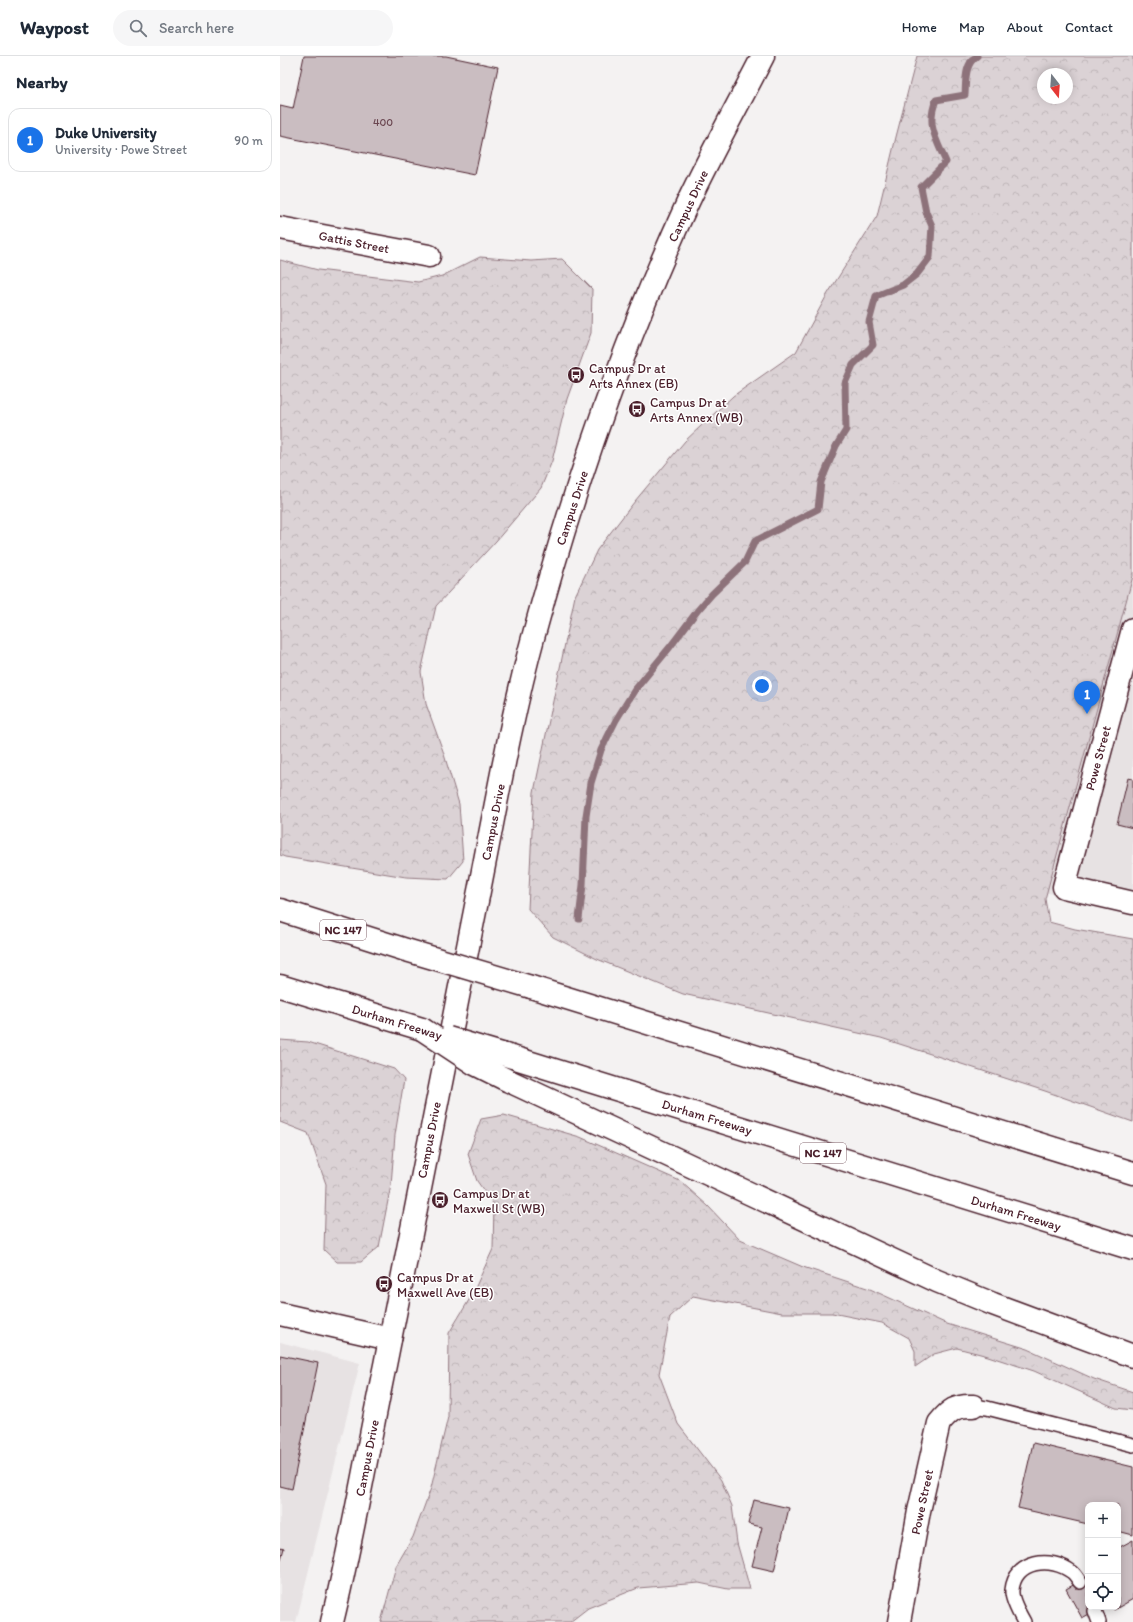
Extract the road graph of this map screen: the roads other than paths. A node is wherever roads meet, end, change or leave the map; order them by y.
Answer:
1 (763, 56) edge
2 (280, 228) edge
3 (429, 256) dead end
4 (1133, 629) edge
5 (1133, 904) edge
6 (280, 910) edge
7 (280, 986) edge
8 (422, 1030) junction
9 (1133, 1173) edge
10 (1133, 1249) edge
11 (280, 1314) edge
12 (390, 1338) junction
13 (1133, 1356) edge
14 (973, 1406) joint
15 (1133, 1445) edge
16 (1080, 1582) dead end
17 (332, 1622) edge
18 (899, 1622) edge
19 (1024, 1622) edge

1 - 12 main road, Campus Drive
2 - 3 main road, Gattis Street
4 - 5 main road, Powe Street
6 - 9 main road, NC 147, bridge
7 - 8 main road, Durham Freeway / NC 147
8 - 10 main road, Durham Freeway / NC 147, bridge
8 - 13 main road, bridge
11 - 12 main road
12 - 17 main road, Campus Drive
14 - 15 lane
14 - 18 main road, Powe Street
16 - 19 lane

